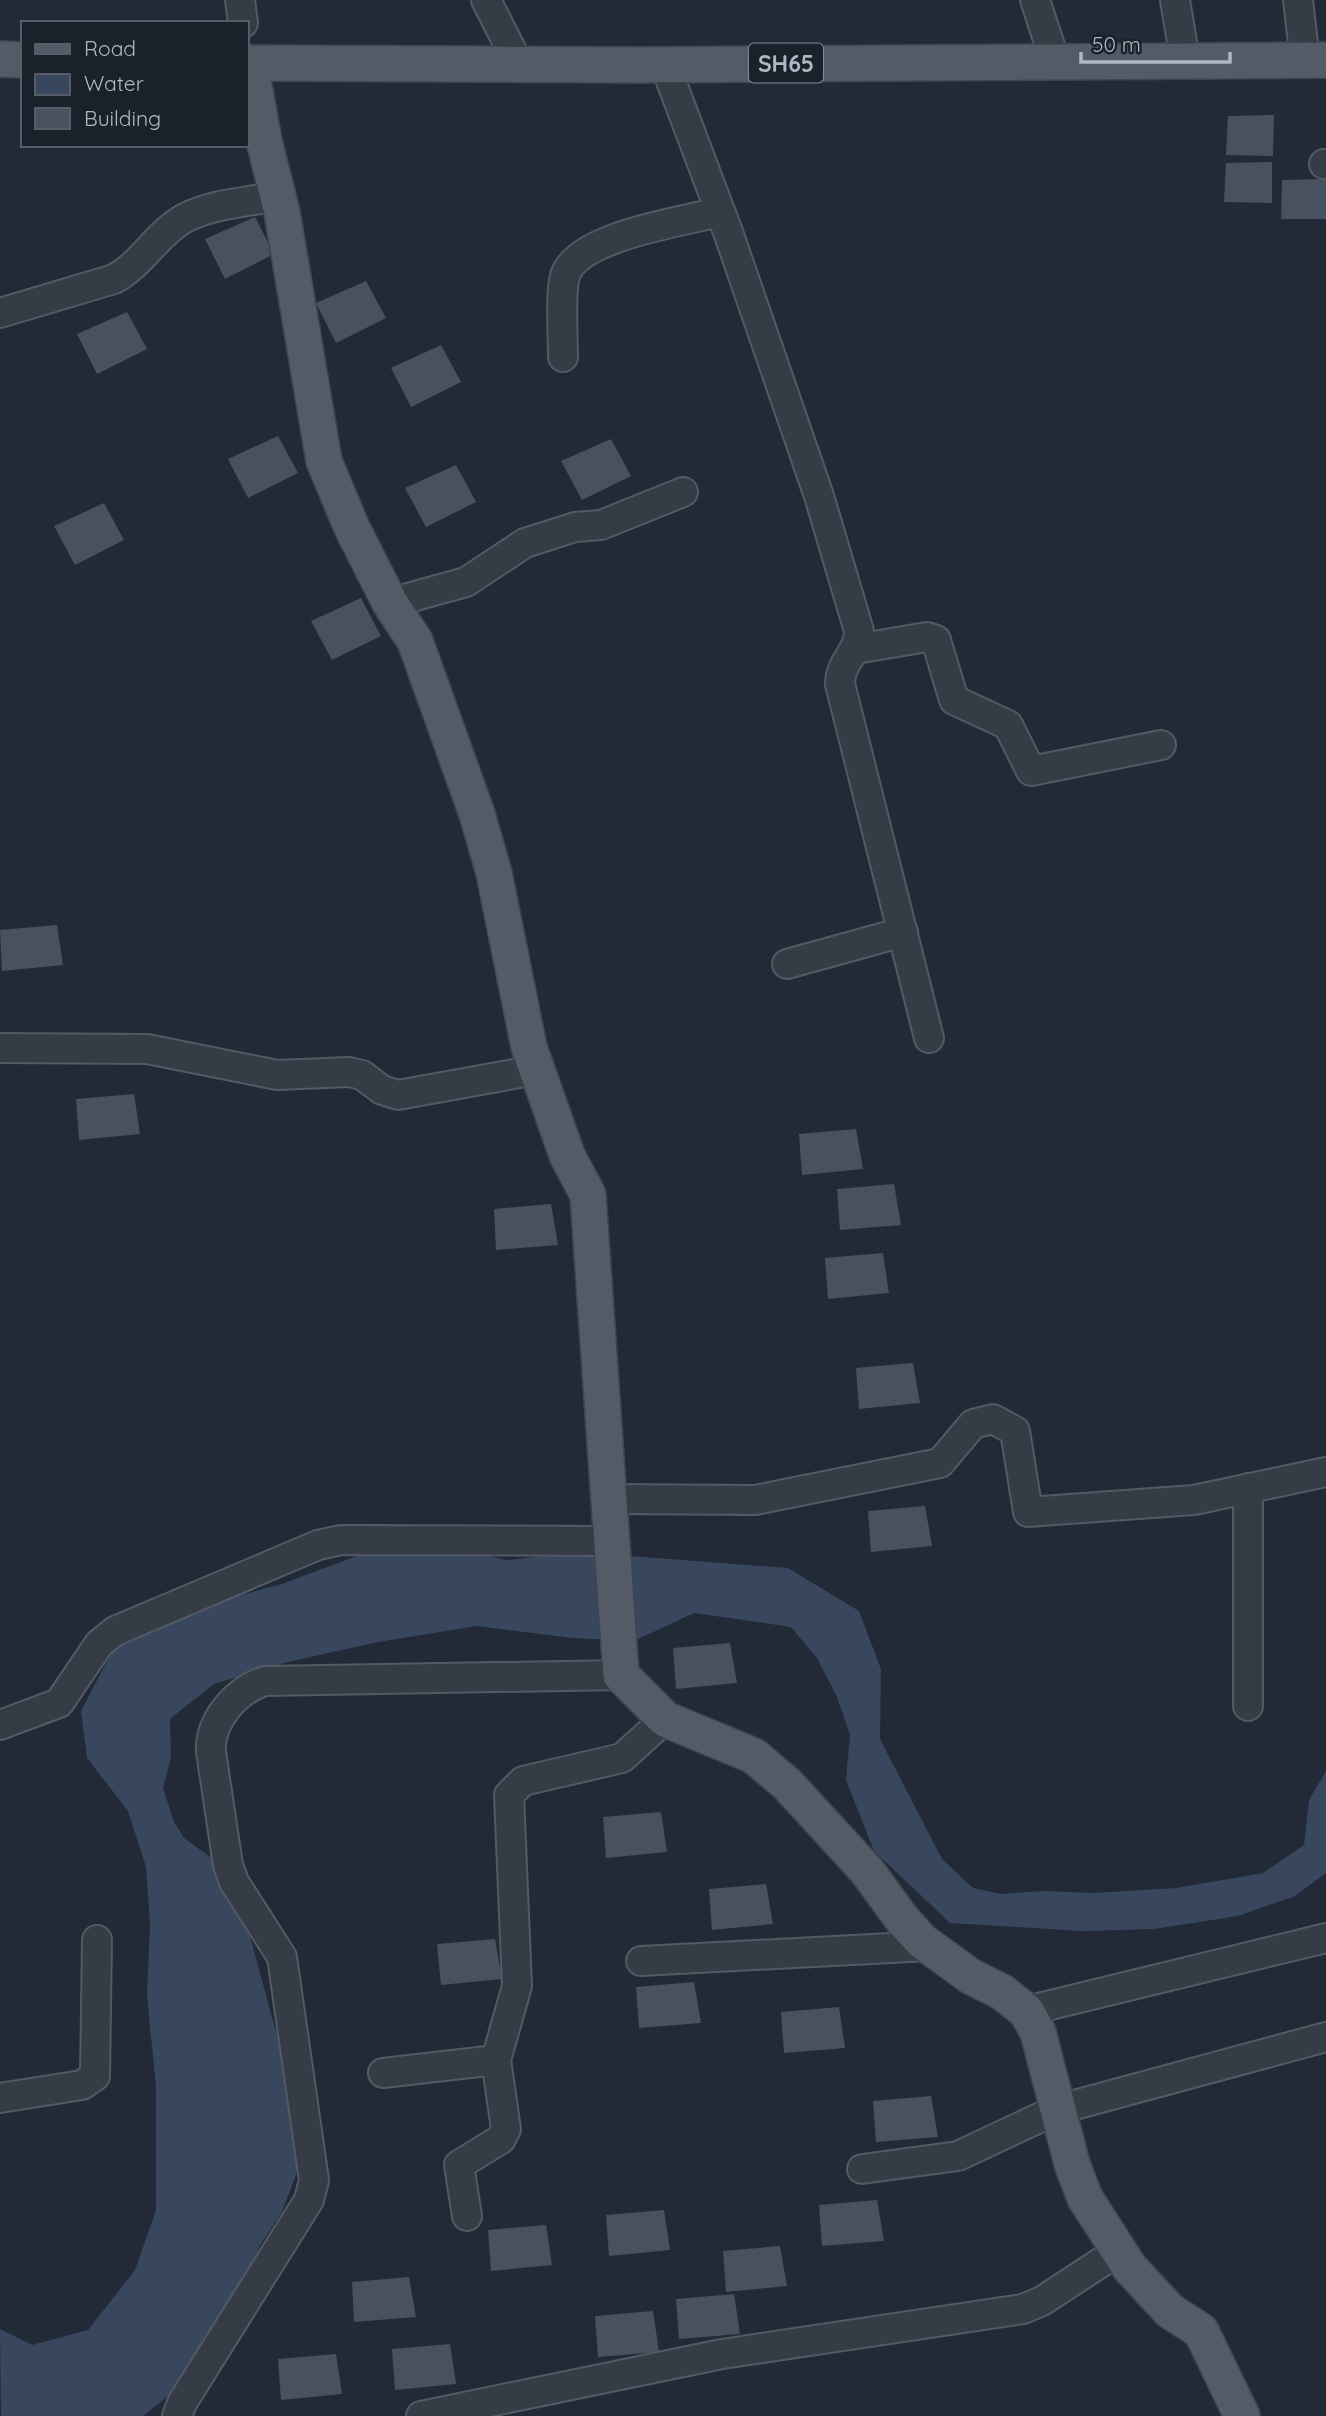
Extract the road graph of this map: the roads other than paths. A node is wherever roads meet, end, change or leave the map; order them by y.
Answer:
1 (240, 0) edge
2 (486, 0) edge
3 (1035, 0) edge
4 (1175, 0) edge
5 (1298, 0) edge
6 (243, 21) edge
7 (248, 57) edge
8 (0, 59) edge
9 (21, 60) edge
10 (1185, 60) junction
11 (1055, 61) junction
12 (1315, 61) edge
13 (518, 63) junction
14 (665, 65) junction
15 (278, 196) junction
16 (719, 212) junction
17 (0, 313) edge
18 (562, 357) dead end
19 (683, 492) dead end
20 (390, 603) junction
21 (856, 649) junction
22 (1160, 745) dead end
23 (903, 932) junction
24 (788, 964) dead end
25 (929, 1038) dead end
26 (0, 1048) edge
27 (536, 1070) junction
28 (1326, 1472) edge
29 (1248, 1489) junction
30 (610, 1499) junction
31 (614, 1546) junction
32 (621, 1662) junction
33 (1248, 1706) dead end
34 (665, 1719) junction
35 (0, 1725) edge
36 (1326, 1938) edge
37 (97, 1940) dead end
38 (929, 1946) junction
39 (641, 1961) dead end
40 (1026, 2011) junction
41 (1326, 2037) edge
42 (496, 2060) junction
43 (383, 2073) dead end
44 (0, 2098) edge
45 (1056, 2110) junction
46 (862, 2169) dead end
47 (467, 2216) dead end
48 (1120, 2250) junction
49 (177, 2416) edge
50 (421, 2416) edge
51 (1242, 2416) edge

1 - 6 street
2 - 13 street
3 - 11 street
4 - 10 street
5 - 12 street
7 - 13 main road, SH65
7 - 15 main road
8 - 9 main road
10 - 11 main road, SH65
10 - 12 main road, SH65
11 - 14 main road, SH65
13 - 14 main road, SH65
14 - 16 street
15 - 17 street
15 - 20 main road
16 - 18 street
16 - 21 street
19 - 20 street
20 - 27 main road
21 - 22 street
21 - 23 street
23 - 24 street
23 - 25 street
26 - 27 street
27 - 30 main road
28 - 29 street
29 - 30 street
29 - 33 street
30 - 31 main road
31 - 32 main road
31 - 35 street
32 - 34 main road
32 - 49 street
34 - 38 main road
34 - 42 street
36 - 40 street
37 - 44 street
38 - 39 street
38 - 40 main road
40 - 45 main road
41 - 45 street
42 - 43 street
42 - 47 street
45 - 46 street
45 - 48 main road
48 - 50 street
48 - 51 main road

